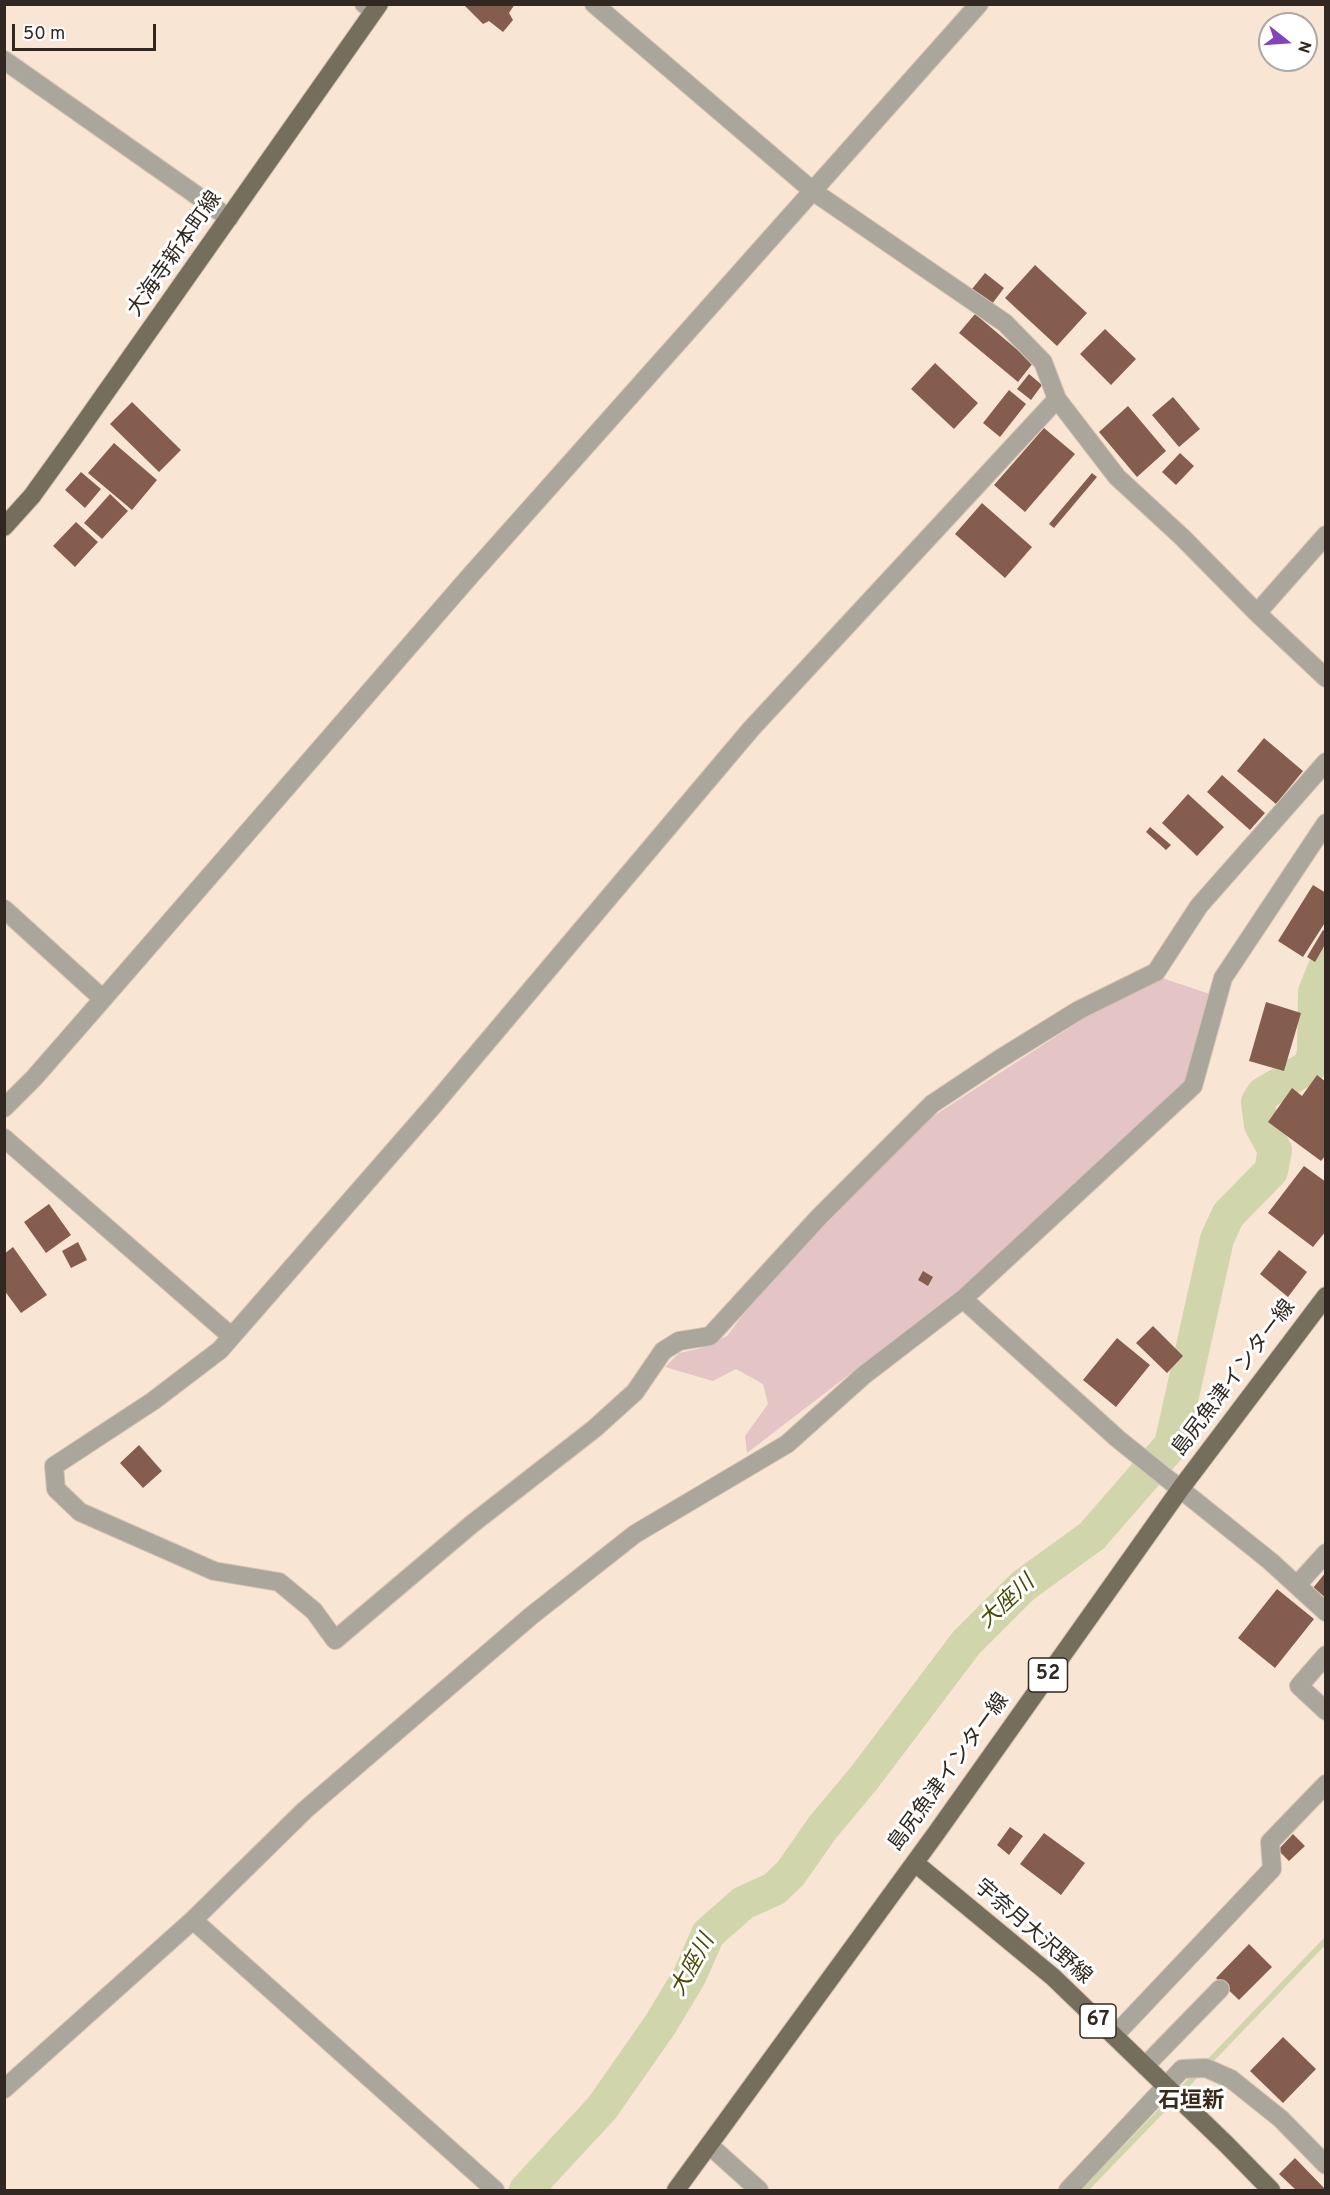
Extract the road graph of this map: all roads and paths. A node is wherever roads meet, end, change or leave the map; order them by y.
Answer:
1 (594, 4) edge
2 (978, 4) edge
3 (372, 7) edge
4 (4, 60) edge
5 (814, 192) junction
6 (229, 218) junction
7 (1057, 399) junction
8 (4, 527) edge
9 (1326, 535) edge
10 (1257, 613) junction
11 (1326, 678) edge
12 (1326, 762) edge
13 (1326, 823) edge
14 (4, 909) edge
15 (103, 999) junction
16 (4, 1108) edge
17 (4, 1138) edge
18 (1326, 1296) edge
19 (963, 1299) junction
20 (231, 1336) junction
21 (1181, 1488) junction
22 (1326, 1553) edge
23 (1297, 1585) junction
24 (1326, 1612) edge
25 (1326, 1655) edge
26 (1326, 1711) edge
27 (1326, 1784) edge
28 (915, 1863) junction
29 (193, 1920) junction
30 (1220, 1989) dead end
31 (1114, 2036) junction
32 (1145, 2066) junction
33 (1166, 2086) junction
34 (4, 2089) edge
35 (709, 2145) junction
36 (1326, 2165) edge
37 (495, 2190) edge
38 (676, 2190) edge
39 (759, 2190) edge
40 (1068, 2190) edge
41 (1272, 2190) edge

1 - 5 street
2 - 5 street
3 - 6 main road, 大海寺新本町線
4 - 6 street
5 - 7 street
5 - 15 street
6 - 8 main road, 大海寺新本町線
7 - 10 street
7 - 20 street
9 - 10 street
10 - 11 street
12 - 20 street
13 - 19 street
14 - 15 street
15 - 16 street
17 - 20 street
18 - 21 main road, 島尻魚津インター線 / 52
19 - 21 street
19 - 29 street
21 - 23 street
21 - 28 main road, 島尻魚津インター線 / 52
22 - 23 street
23 - 24 street
25 - 26 street
27 - 31 street
28 - 31 main road, 宇奈月大沢野線 / 67
28 - 35 main road, 島尻魚津インター線 / 52
29 - 34 street
29 - 37 street
30 - 32 street
31 - 32 main road, 宇奈月大沢野線 / 67
32 - 33 main road, 宇奈月大沢野線 / 67
33 - 36 street
33 - 40 street
33 - 41 main road, 宇奈月大沢野線 / 67
35 - 38 main road, 島尻魚津インター線 / 52
35 - 39 street

